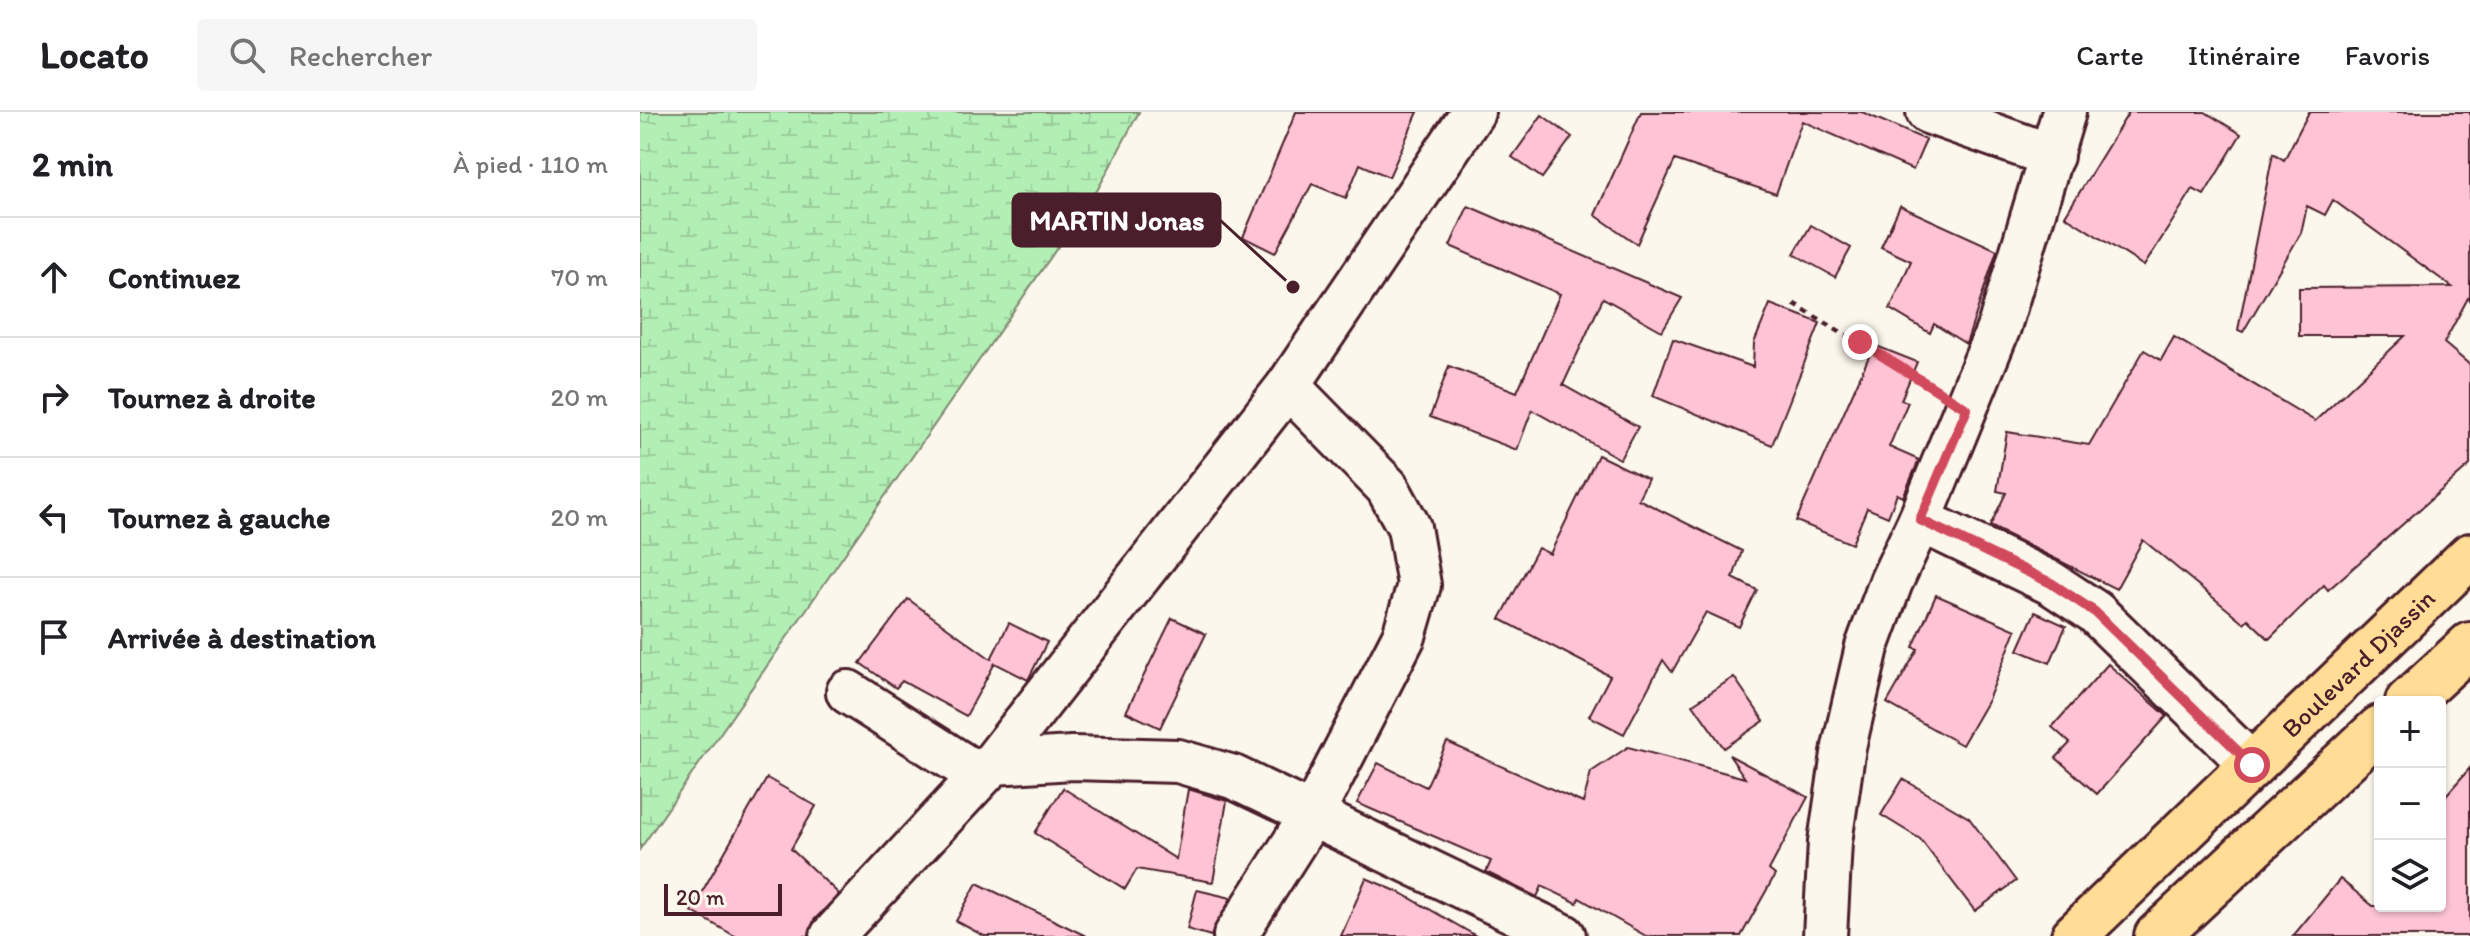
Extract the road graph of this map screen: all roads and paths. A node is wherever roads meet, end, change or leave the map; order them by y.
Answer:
1 (1473, 112) edge
2 (1928, 112) edge
3 (2064, 112) edge
4 (2052, 156) junction
5 (1794, 304) dead end
6 (1288, 386) junction
7 (1967, 409) junction
8 (1920, 520) junction
9 (2470, 556) edge
10 (2470, 645) edge
11 (848, 692) dead end
12 (2415, 696) edge
13 (2374, 734) edge
14 (2252, 765) junction
15 (986, 769) junction
16 (1313, 813) junction
17 (832, 936) edge
18 (1235, 936) edge
19 (1564, 936) edge
20 (1825, 936) edge
21 (2074, 936) edge
22 (2157, 936) edge

1 - 6 street
2 - 4 street
3 - 4 street
4 - 7 street
5 - 7 path
6 - 15 street
6 - 16 street
7 - 8 street
8 - 14 street
8 - 20 street
9 - 14 highway, Boulevard Djassin
10 - 12 highway
11 - 15 street
13 - 22 highway
14 - 21 highway, Boulevard Djassin
15 - 16 street
15 - 17 street
16 - 18 street
16 - 19 street

